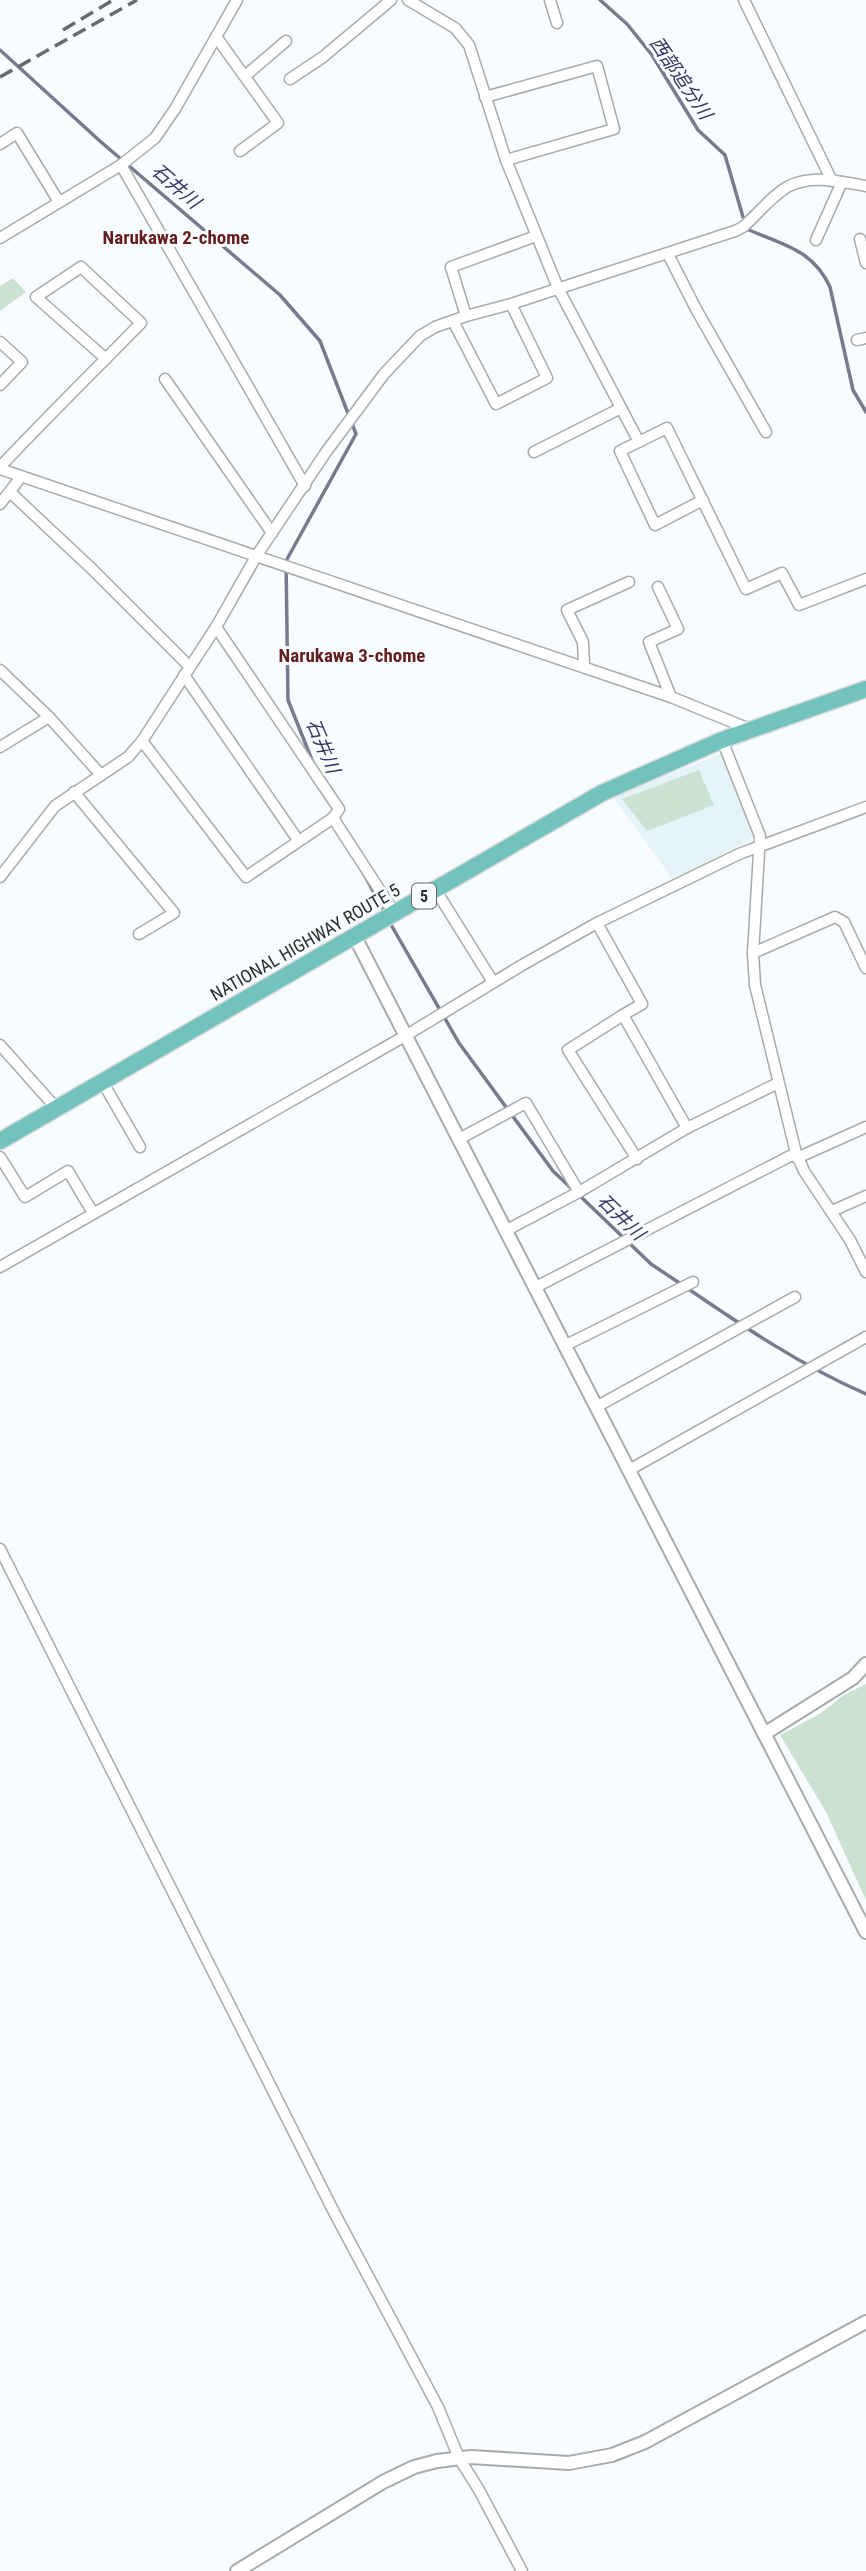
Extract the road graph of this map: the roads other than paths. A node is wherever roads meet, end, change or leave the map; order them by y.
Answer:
1 (237, 0) edge
2 (391, 0) edge
3 (408, 0) edge
4 (550, 0) edge
5 (744, 0) edge
6 (557, 23) dead end
7 (217, 38) junction
8 (286, 41) dead end
9 (245, 76) junction
10 (290, 79) dead end
11 (485, 97) junction
12 (0, 144) edge
13 (240, 151) dead end
14 (506, 160) junction
15 (121, 165) junction
16 (837, 181) junction
17 (866, 186) edge
18 (59, 202) junction
19 (536, 236) junction
20 (0, 238) edge
21 (860, 239) dead end
22 (816, 240) dead end
23 (668, 254) junction
24 (866, 263) edge
25 (558, 288) junction
26 (511, 304) junction
27 (466, 316) junction
28 (453, 321) junction
29 (0, 342) edge
30 (106, 359) junction
31 (165, 379) dead end
32 (0, 385) edge
33 (621, 408) junction
34 (766, 432) dead end
35 (639, 442) junction
36 (534, 452) dead end
37 (0, 468) edge
38 (21, 477) junction
39 (305, 486) junction
40 (11, 493) junction
41 (703, 500) junction
42 (0, 504) edge
43 (272, 533) junction
44 (257, 555) junction
45 (866, 579) edge
46 (629, 582) dead end
47 (658, 587) dead end
48 (216, 627) junction
49 (584, 667) junction
50 (0, 670) edge
51 (187, 671) junction
52 (866, 689) edge
53 (671, 697) junction
54 (49, 717) junction
55 (752, 730) junction
56 (722, 740) junction
57 (142, 741) junction
58 (0, 747) edge
59 (102, 775) junction
60 (74, 792) junction
61 (866, 807) edge
62 (333, 818) junction
63 (298, 840) junction
64 (761, 846) junction
65 (0, 877) edge
66 (435, 889) junction
67 (394, 912) junction
68 (597, 923) junction
69 (139, 934) dead end
70 (354, 935) junction
71 (753, 953) junction
72 (866, 968) edge
73 (493, 982) junction
74 (623, 1015) junction
75 (405, 1036) junction
76 (0, 1045) edge
77 (102, 1081) junction
78 (778, 1083) junction
79 (57, 1109) junction
80 (866, 1127) edge
81 (687, 1128) junction
82 (458, 1139) junction
83 (0, 1141) edge
84 (140, 1147) dead end
85 (796, 1155) junction
86 (0, 1157) edge
87 (637, 1159) junction
88 (579, 1192) junction
89 (866, 1196) edge
90 (832, 1211) junction
91 (93, 1213) junction
92 (505, 1231) junction
93 (863, 1257) edge
94 (0, 1267) edge
95 (866, 1272) edge
96 (693, 1282) dead end
97 (534, 1288) junction
98 (795, 1297) dead end
99 (866, 1337) edge
100 (564, 1346) junction
101 (596, 1407) junction
102 (629, 1470) junction
103 (0, 1549) edge
104 (866, 1664) edge
105 (764, 1734) junction
106 (866, 1932) edge
107 (866, 2322) edge
108 (459, 2458) junction
109 (237, 2571) edge
110 (522, 2571) edge

1 - 7 street
2 - 10 street
3 - 11 street
4 - 6 street
5 - 16 street
7 - 9 street
7 - 15 street
8 - 9 street
9 - 13 street
11 - 14 street
11 - 14 street
12 - 18 street
14 - 19 street
15 - 18 street
15 - 39 street
16 - 17 street
16 - 22 street
16 - 23 street
18 - 20 street
19 - 25 street
19 - 27 street
21 - 24 street
23 - 25 street
23 - 34 street
25 - 26 street
25 - 33 street
26 - 27 street
26 - 28 street
27 - 28 street
28 - 39 street
29 - 32 street
30 - 30 street
30 - 37 street
31 - 43 street
33 - 35 street
33 - 36 street
35 - 41 street
35 - 41 street
37 - 38 street
38 - 40 street
38 - 44 street
39 - 43 street
40 - 42 street
40 - 51 street
41 - 45 street
43 - 44 street
44 - 48 street
44 - 49 street
46 - 49 street
47 - 53 street
48 - 51 street
48 - 62 street
49 - 53 street
50 - 54 street
51 - 57 street
51 - 63 street
52 - 55 highway, NATIONAL HIGHWAY ROUTE 5 / 5
53 - 55 street
54 - 58 street
54 - 59 street
55 - 56 highway, NATIONAL HIGHWAY ROUTE 5 / 5
56 - 64 street
56 - 66 highway, NATIONAL HIGHWAY ROUTE 5 / 5
57 - 59 street
57 - 63 street
59 - 60 street
60 - 65 street
60 - 69 street
61 - 64 street
62 - 63 street
62 - 67 street
64 - 68 street
64 - 71 street
66 - 67 highway, NATIONAL HIGHWAY ROUTE 5 / 5
66 - 73 street
67 - 70 highway, NATIONAL HIGHWAY ROUTE 5 / 5
68 - 73 street
68 - 74 street
70 - 75 street
70 - 77 highway, NATIONAL HIGHWAY ROUTE 5 / 5
71 - 72 street
71 - 78 street
73 - 75 street
74 - 81 street
74 - 87 street
75 - 82 street
75 - 91 street
76 - 79 street
77 - 79 highway, NATIONAL HIGHWAY ROUTE 5 / 5
77 - 84 street
78 - 81 street
78 - 85 street
79 - 83 highway, NATIONAL HIGHWAY ROUTE 5 / 5
80 - 85 street
81 - 87 street
82 - 88 street
82 - 92 street
85 - 90 street
85 - 97 street
86 - 91 street
87 - 88 street
88 - 92 street
89 - 90 street
90 - 93 street
91 - 94 street
92 - 97 street
93 - 95 street
96 - 100 street
97 - 100 street
98 - 101 street
99 - 102 street
100 - 101 street
101 - 102 street
102 - 105 street
103 - 108 street
104 - 105 street
105 - 106 street
107 - 108 street
108 - 109 street
108 - 110 street

